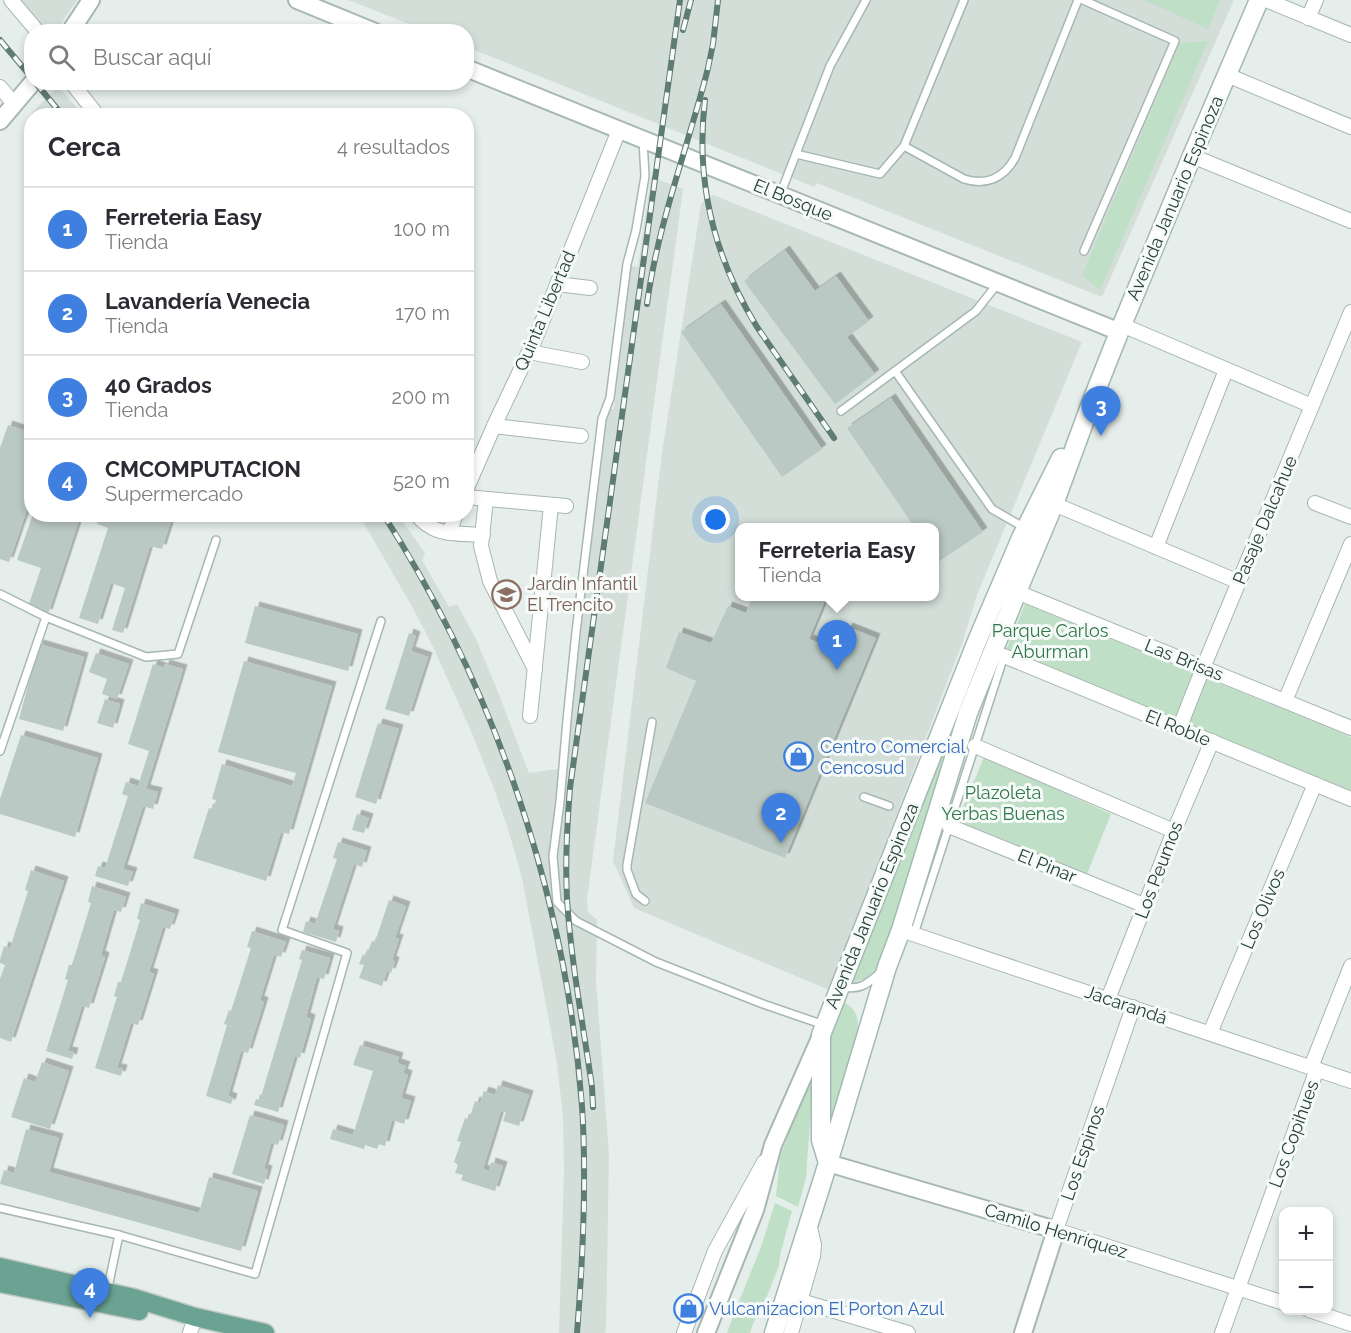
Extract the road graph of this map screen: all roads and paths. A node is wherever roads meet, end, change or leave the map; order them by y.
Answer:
1 (11, 0) edge
2 (91, 0) edge
3 (297, 0) edge
4 (866, 0) edge
5 (964, 0) edge
6 (1078, 0) edge
7 (1083, 0) edge
8 (1259, 0) edge
9 (1266, 0) edge
10 (1316, 0) edge
11 (1308, 18) junction
12 (31, 24) edge
13 (75, 24) edge
14 (356, 24) edge
15 (1351, 35) edge
16 (474, 71) edge
17 (1227, 75) junction
18 (0, 87) edge
19 (26, 90) edge
20 (77, 90) edge
21 (14, 104) junction
22 (91, 108) edge
23 (0, 121) edge
24 (1351, 127) edge
25 (620, 130) junction
26 (644, 140) junction
27 (904, 146) junction
28 (796, 154) junction
29 (1192, 156) junction
30 (780, 195) junction
31 (1351, 221) edge
32 (1084, 251) dead end
33 (998, 283) junction
34 (557, 284) junction
35 (590, 288) dead end
36 (1351, 312) edge
37 (1121, 328) junction
38 (529, 352) junction
39 (582, 362) dead end
40 (1226, 370) junction
41 (895, 371) junction
42 (1093, 398) junction
43 (1312, 406) junction
44 (841, 411) dead end
45 (494, 426) junction
46 (581, 436) dead end
47 (474, 472) edge
48 (474, 498) edge
49 (486, 499) junction
50 (1316, 503) dead end
51 (1054, 504) junction
52 (1351, 517) edge
53 (423, 522) edge
54 (453, 522) edge
55 (1025, 528) junction
56 (449, 533) junction
57 (483, 535) junction
58 (216, 540) dead end
59 (1351, 544) edge
60 (1156, 547) junction
61 (1239, 582) junction
62 (1017, 591) junction
63 (0, 594) edge
64 (46, 617) junction
65 (381, 621) dead end
66 (972, 654) junction
67 (1004, 656) joint
68 (1203, 668) junction
69 (535, 669) junction
70 (977, 689) junction
71 (1285, 701) junction
72 (530, 716) dead end
73 (652, 722) dead end
74 (1351, 728) edge
75 (1179, 729) junction
76 (1212, 741) junction
77 (975, 746) junction
78 (0, 751) edge
79 (1315, 784) junction
80 (864, 796) dead end
81 (1351, 799) edge
82 (890, 806) dead end
83 (949, 826) junction
84 (1174, 831) junction
85 (645, 901) dead end
86 (1146, 906) junction
87 (907, 932) junction
88 (1351, 966) edge
89 (887, 967) junction
90 (839, 987) junction
91 (1108, 999) junction
92 (1133, 1007) junction
93 (823, 1030) junction
94 (1210, 1034) junction
95 (1314, 1068) junction
96 (1351, 1081) edge
97 (773, 1146) junction
98 (828, 1163) junction
99 (0, 1208) edge
100 (809, 1223) junction
101 (1056, 1230) junction
102 (119, 1235) junction
103 (0, 1268) edge
104 (0, 1283) edge
105 (1238, 1288) junction
106 (107, 1292) junction
107 (801, 1301) junction
108 (1279, 1301) edge
109 (1322, 1315) edge
110 (1351, 1324) edge
111 (193, 1325) edge
112 (259, 1332) edge
113 (684, 1333) edge
114 (706, 1333) edge
115 (774, 1333) edge
116 (791, 1333) edge
117 (908, 1333) edge
118 (1023, 1333) edge
119 (1222, 1333) edge

1 - 12 street
2 - 13 street
3 - 14 street
4 - 28 lane
5 - 27 lane
6 - 27 lane
7 - 32 lane
8 - 17 main road, Avenida Januario Espinoza
9 - 11 street
10 - 11 street
11 - 15 street
16 - 25 street, El Bosque
17 - 24 street
17 - 29 main road, Avenida Januario Espinoza
18 - 21 street
19 - 21 street
20 - 22 street
21 - 23 street
25 - 26 street, El Bosque
25 - 34 street, Quinta Libertad
26 - 30 street, El Bosque
26 - 93 lane
27 - 28 lane
28 - 30 lane
29 - 31 street
29 - 37 main road, Avenida Januario Espinoza
30 - 33 street, El Bosque
33 - 37 street, El Bosque
33 - 41 lane
34 - 35 street
34 - 38 street, Quinta Libertad
36 - 43 street, Pasaje Dalcahue
37 - 40 street
37 - 42 main road, Avenida Januario Espinoza
38 - 39 street
38 - 45 street, Quinta Libertad
40 - 43 street
40 - 60 street
41 - 44 lane
41 - 55 lane
42 - 51 main road, Avenida Januario Espinoza
42 - 55 main road, Avenida Januario Espinoza
43 - 61 street, Pasaje Dalcahue
45 - 46 street
45 - 47 street, Quinta Libertad
48 - 49 street
49 - 57 street
49 - 69 street
50 - 52 street
51 - 60 street
51 - 62 main road, Avenida Januario Espinoza
53 - 56 street
54 - 56 street
55 - 66 main road, Avenida Januario Espinoza
56 - 57 street
57 - 69 street
58 - 64 lane
59 - 71 street
60 - 61 street
61 - 68 street, Pasaje Dalcahue
62 - 68 street, Las Brisas
62 - 70 main road, Avenida Januario Espinoza
63 - 64 lane
64 - 78 lane
65 - 102 lane
66 - 70 lane
66 - 90 main road, Avenida Januario Espinoza
67 - 75 street, El Roble
67 - 77 lane
68 - 71 street, Las Brisas
68 - 75 street, Pasaje Dalcahue
69 - 72 street
70 - 87 main road, Avenida Januario Espinoza
71 - 74 street, Las Brisas
73 - 85 lane
75 - 76 street, El Roble
76 - 79 street, El Roble
76 - 84 street, Los Peumos
77 - 83 lane
77 - 84 street
79 - 81 street, El Roble
79 - 94 street, Los Olivos
80 - 82 lane
83 - 86 street, El Pinar
83 - 87 lane
84 - 86 street, Los Peumos
86 - 91 street, Los Peumos
87 - 89 main road, Avenida Januario Espinoza
87 - 91 street, Jacarandá
88 - 95 street, Los Copihues
89 - 90 lane
89 - 98 main road, Avenida Januario Espinoza
90 - 93 main road, Avenida Januario Espinoza
91 - 92 street, Jacarandá
92 - 94 street, Jacarandá
92 - 101 street, Los Espinos
93 - 97 street
93 - 98 main road, Avenida Januario Espinoza
94 - 95 street, Jacarandá
95 - 96 street, Jacarandá
95 - 105 street, Los Copihues
97 - 113 street
97 - 114 street
98 - 100 main road, Avenida Januario Espinoza
98 - 101 street, Camilo Henríquez
99 - 102 lane
100 - 107 street
100 - 115 main road, Avenida Januario Espinoza
101 - 105 street, Camilo Henríquez
101 - 118 street, Los Espinos
102 - 106 lane
103 - 106 main road
104 - 111 main road
105 - 108 street, Camilo Henríquez
105 - 119 street, Los Copihues
106 - 111 main road
107 - 116 street
107 - 117 street
109 - 110 street
111 - 112 main road

